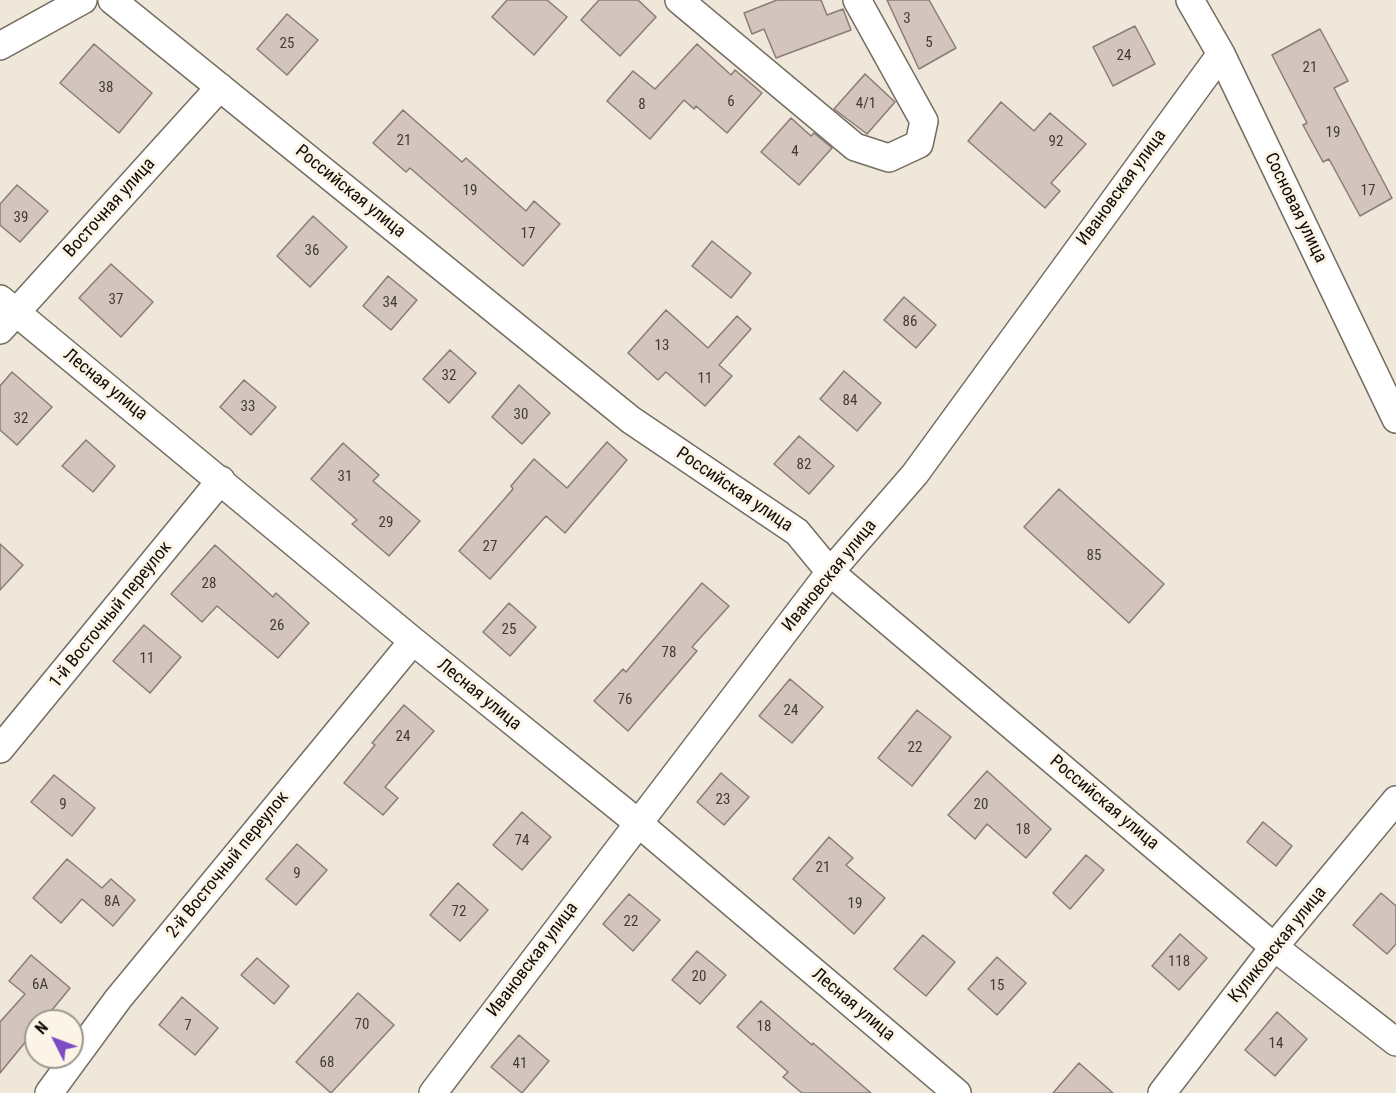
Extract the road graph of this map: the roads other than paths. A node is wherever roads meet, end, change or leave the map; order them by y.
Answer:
1 (83, 0) edge
2 (112, 0) edge
3 (679, 0) edge
4 (857, 0) edge
5 (1190, 0) edge
6 (0, 46) edge
7 (1221, 54) junction
8 (220, 87) junction
9 (5, 314) edge
10 (1396, 419) edge
11 (221, 480) junction
12 (830, 572) junction
13 (413, 641) junction
14 (0, 749) edge
15 (1396, 800) edge
16 (637, 822) junction
17 (1274, 947) junction
18 (1396, 1042) edge
19 (49, 1093) edge
20 (434, 1093) edge
21 (957, 1093) edge
22 (1162, 1093) edge

1 - 6 street
2 - 8 street, Российская улица
3 - 4 street
5 - 7 street, Сосновая улица
7 - 10 street, Сосновая улица
7 - 12 street, Ивановская улица
8 - 9 street, Восточная улица
8 - 12 street, Российская улица
9 - 11 street, Лесная улица
11 - 13 street, Лесная улица
11 - 14 street, 1-й Восточный переулок
12 - 16 street, Ивановская улица
12 - 17 street, Российская улица
13 - 16 street, Лесная улица
13 - 19 street, 2-й Восточный переулок
15 - 17 street, Куликовская улица
16 - 20 street, Ивановская улица
16 - 21 street, Лесная улица
17 - 18 street, Российская улица
17 - 22 street, Куликовская улица

